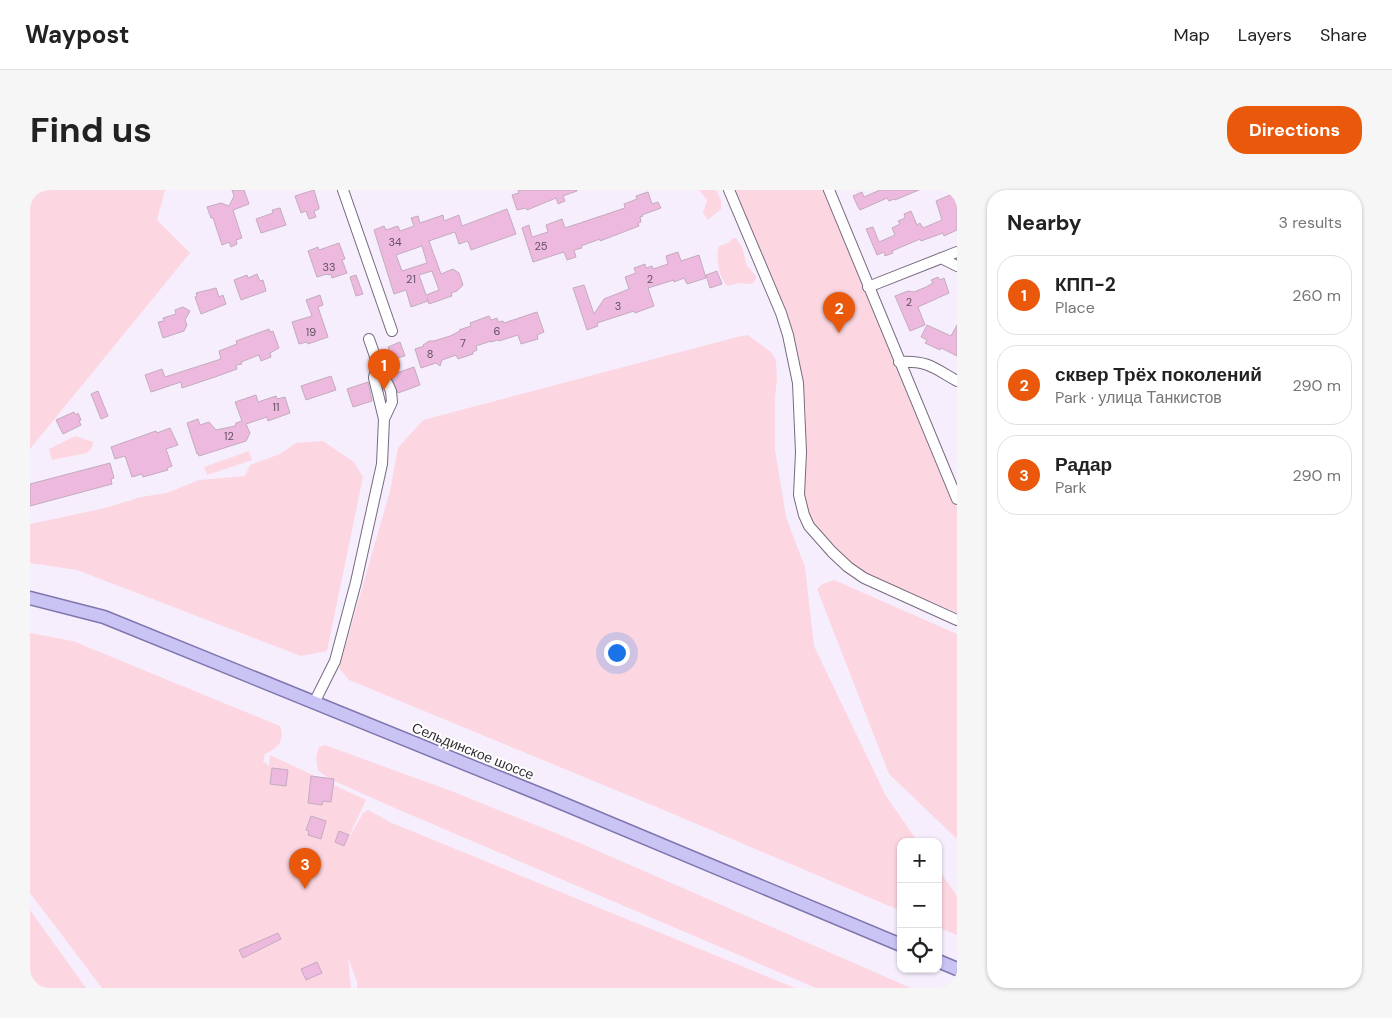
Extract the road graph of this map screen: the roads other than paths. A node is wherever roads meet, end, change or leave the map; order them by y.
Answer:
1 (343, 190) edge
2 (728, 190) edge
3 (829, 190) edge
4 (957, 252) edge
5 (941, 258) junction
6 (957, 266) edge
7 (868, 287) junction
8 (392, 331) dead end
9 (369, 339) dead end
10 (899, 362) junction
11 (957, 381) edge
12 (957, 499) edge
13 (30, 598) edge
14 (957, 620) edge
15 (314, 703) junction
16 (897, 943) edge
17 (942, 963) edge
18 (957, 969) edge

1 - 8 street
2 - 14 street
3 - 7 street
4 - 5 street
5 - 6 street
5 - 7 street
7 - 10 street
9 - 15 street
10 - 11 street
10 - 12 street
13 - 15 main road, Сельдинское шоссе
15 - 16 main road, Сельдинское шоссе
17 - 18 main road

